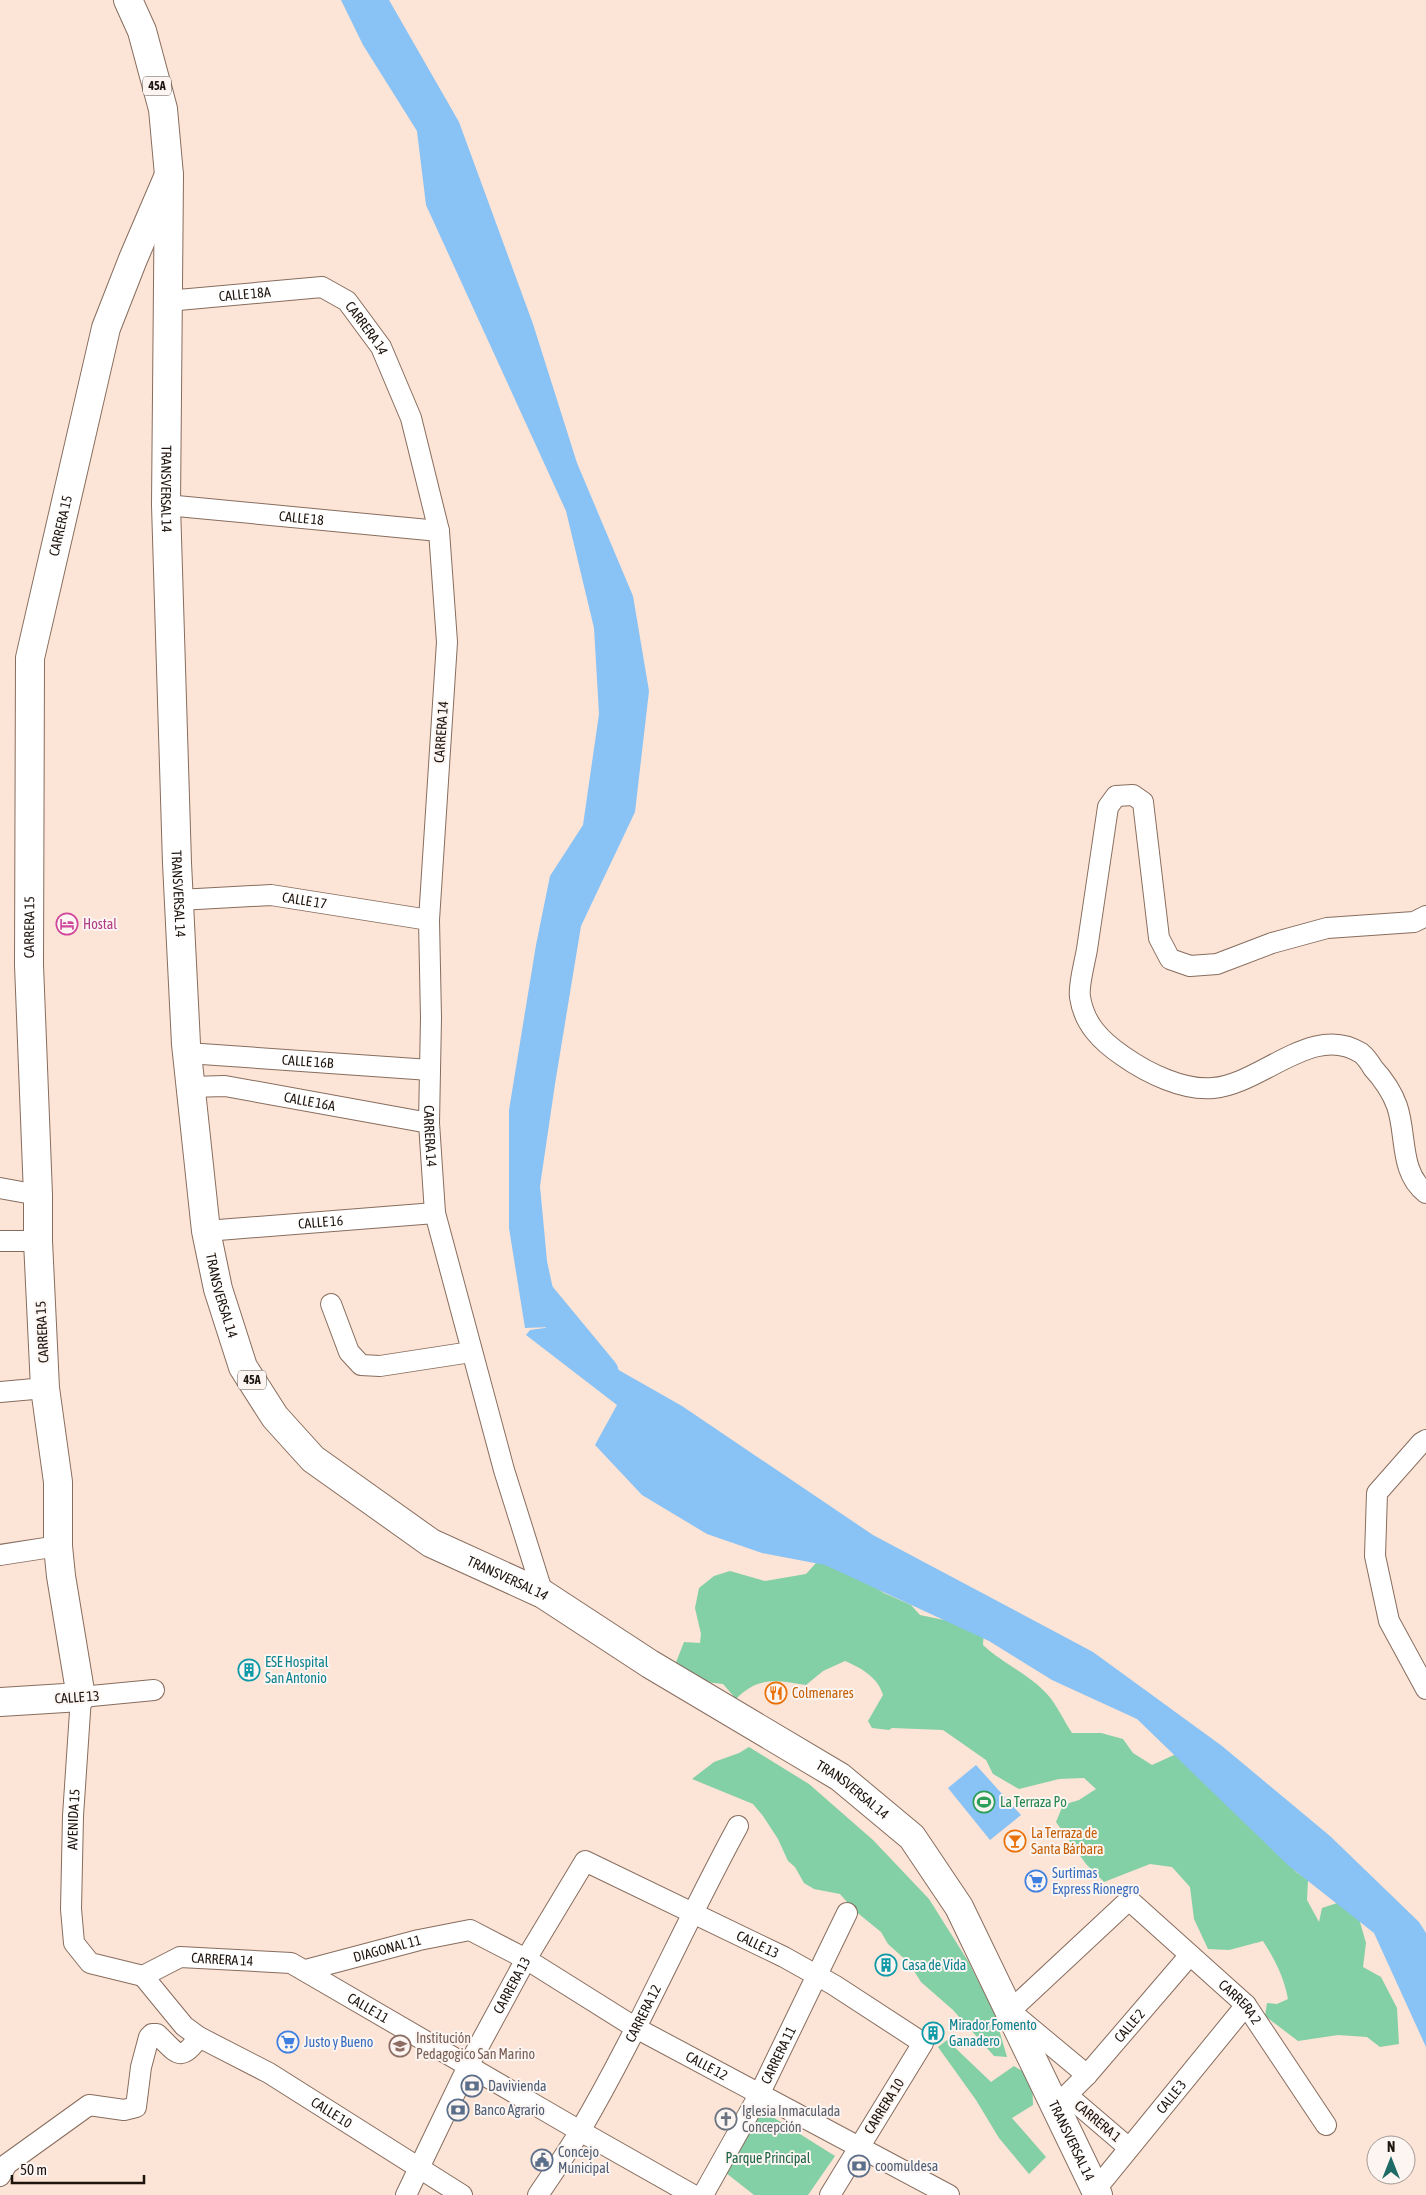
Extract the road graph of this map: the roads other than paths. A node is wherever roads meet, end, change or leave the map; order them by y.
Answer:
1 (128, 0) edge
2 (169, 175) junction
3 (322, 287) joint
4 (167, 301) junction
5 (166, 505) junction
6 (439, 531) junction
7 (179, 900) junction
8 (1426, 916) edge
9 (429, 920) junction
10 (186, 1053) junction
11 (430, 1070) junction
12 (190, 1087) junction
13 (429, 1123) junction
14 (0, 1188) edge
15 (1426, 1193) edge
16 (38, 1195) junction
17 (435, 1213) junction
18 (206, 1230) junction
19 (0, 1241) edge
20 (38, 1241) junction
21 (331, 1304) dead end
22 (471, 1352) junction
23 (45, 1388) junction
24 (0, 1392) edge
25 (1426, 1440) edge
26 (58, 1546) junction
27 (0, 1555) edge
28 (543, 1594) junction
29 (1426, 1689) edge
30 (154, 1690) dead end
31 (81, 1697) junction
32 (0, 1702) edge
33 (738, 1826) dead end
34 (585, 1861) joint
35 (693, 1913) junction
36 (847, 1913) dead end
37 (470, 1930) joint
38 (1190, 1955) junction
39 (526, 1959) junction
40 (306, 1970) junction
41 (816, 1975) junction
42 (143, 1976) junction
43 (1246, 2005) junction
44 (1010, 2011) junction
45 (636, 2028) junction
46 (199, 2037) junction
47 (923, 2043) joint
48 (468, 2066) junction
49 (1087, 2075) junction
50 (760, 2095) junction
51 (1067, 2095) joint
52 (1326, 2125) dead end
53 (580, 2131) junction
54 (858, 2146) junction
55 (1129, 2148) junction
56 (419, 2170) junction
57 (0, 2176) edge
58 (1097, 2192) edge
59 (406, 2195) edge
60 (462, 2195) edge
61 (538, 2195) edge
62 (694, 2195) edge
63 (703, 2195) edge
64 (830, 2195) edge
65 (949, 2195) edge

1 - 2 main road, TRANSVERSAL 14 / 45A
2 - 4 main road, TRANSVERSAL 14 / 45A
2 - 16 main road, CARRERA 15
3 - 4 street, CALLE 18A
3 - 6 street, CARRERA 14
4 - 5 main road, TRANSVERSAL 14 / 45A
5 - 6 street, CALLE 18
5 - 7 main road, TRANSVERSAL 14 / 45A
6 - 9 street, CARRERA 14
7 - 9 street, CALLE 17
7 - 10 main road, TRANSVERSAL 14 / 45A
8 - 15 street
9 - 11 street, CARRERA 14
10 - 11 street, CALLE 16B
10 - 12 main road, TRANSVERSAL 14 / 45A
11 - 13 street, CARRERA 14
12 - 13 street, CALLE 16A
12 - 18 main road, TRANSVERSAL 14 / 45A
13 - 17 street, CARRERA 14
14 - 16 street
16 - 20 main road, CARRERA 15
17 - 18 street, CALLE 16
17 - 22 street, CARRERA 14
18 - 28 main road, TRANSVERSAL 14 / 45A
19 - 20 street
20 - 23 main road, CARRERA 15
21 - 22 street
22 - 28 street, CARRERA 14
23 - 24 street
23 - 26 main road, CARRERA 15
25 - 29 street
26 - 27 street
26 - 31 main road, CARRERA 15
28 - 44 main road, TRANSVERSAL 14 / 45A
30 - 31 street, CALLE 13
31 - 32 main road, CALLE 13
31 - 42 street, AVENIDA 15
33 - 35 street, CARRERA 12
34 - 35 street, CALLE 13
34 - 39 street, CARRERA 13
35 - 41 street, CALLE 13
35 - 45 street, CARRERA 12
36 - 41 street, CARRERA 11
37 - 39 street, CALLE 12
37 - 40 street, DIAGONAL 11
38 - 43 street, CARRERA 2
38 - 44 street, CARRERA 2
38 - 49 street, CALLE 2
39 - 45 street, CALLE 12
39 - 48 street, CARRERA 13
40 - 42 street, CARRERA 14
40 - 48 street, CALLE 11
41 - 47 street, CALLE 13
41 - 50 street, CARRERA 11
42 - 46 street, CALLE 10
43 - 52 street, CARRERA 2
43 - 55 street, CALLE 3
44 - 49 street
44 - 58 main road, TRANSVERSAL 14 / 45A
45 - 50 street, CALLE 12
45 - 53 street, CARRERA 12
46 - 56 street, CALLE 10
46 - 57 street
47 - 54 street, CARRERA 10
48 - 53 street, CALLE 11
48 - 56 street, CARRERA 13
49 - 51 street, CALLE 2
50 - 54 street, CALLE 12
50 - 63 street, CARRERA 11
51 - 55 street, CARRERA 1
53 - 61 street, CARRERA 12
53 - 62 street, CALLE 11
54 - 64 street, CARRERA 10
54 - 65 street, CALLE 12
55 - 58 street, CALLE 3
56 - 59 street, CARRERA 13
56 - 60 street, CALLE 10

